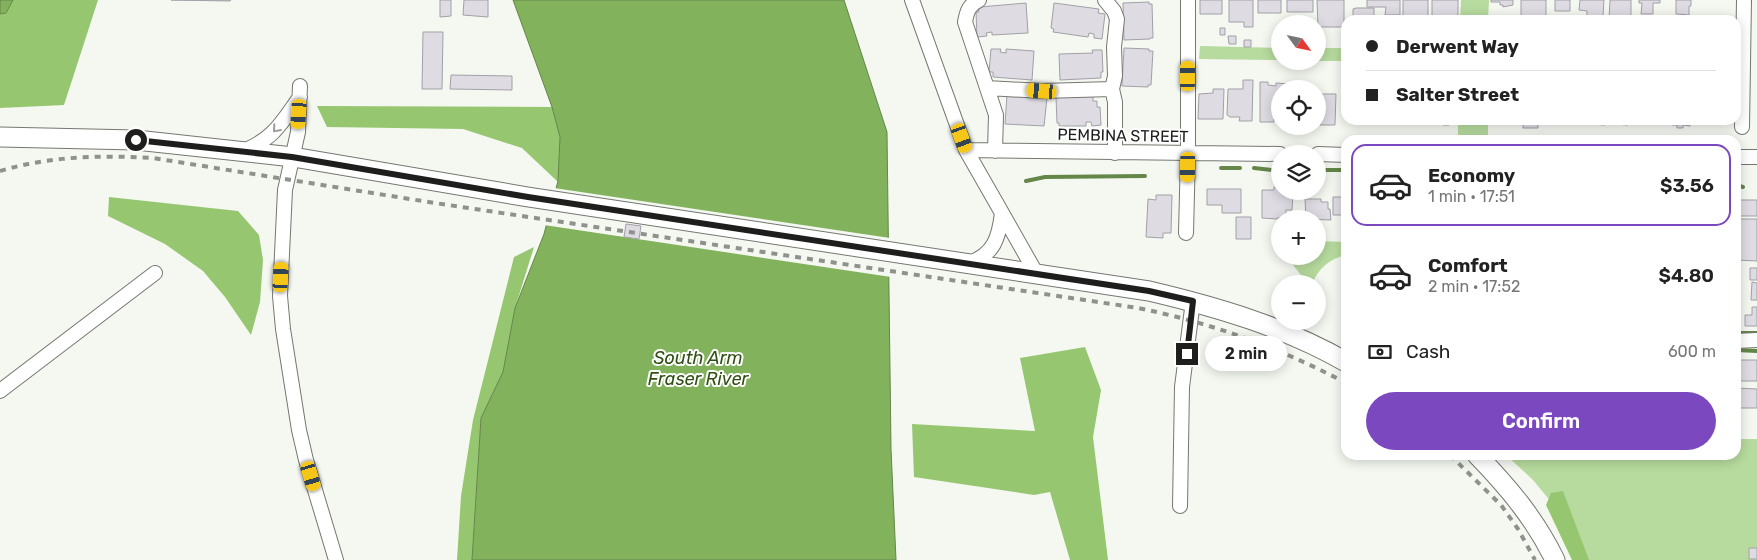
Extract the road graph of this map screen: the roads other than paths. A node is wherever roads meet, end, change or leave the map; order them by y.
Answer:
1 (912, 0) edge
2 (978, 0) edge
3 (1097, 0) edge
4 (1105, 0) edge
5 (1110, 0) edge
6 (1188, 0) edge
7 (1744, 0) edge
8 (1741, 34) edge
9 (987, 88) junction
10 (1112, 89) junction
11 (1741, 104) edge
12 (1742, 127) dead end
13 (0, 137) edge
14 (966, 150) junction
15 (243, 151) junction
16 (996, 151) junction
17 (1115, 153) junction
18 (1188, 153) junction
19 (1271, 154) edge
20 (1326, 154) edge
21 (1341, 155) edge
22 (292, 157) junction
23 (1741, 157) edge
24 (1757, 157) edge
25 (1002, 213) junction
26 (1186, 233) dead end
27 (969, 263) junction
28 (154, 272) dead end
29 (1036, 273) junction
30 (1193, 301) junction
31 (1741, 340) edge
32 (1757, 340) edge
33 (1341, 360) edge
34 (0, 391) edge
35 (1483, 460) edge
36 (1180, 506) dead end
37 (336, 560) edge
38 (1555, 560) edge

1 - 14 street
2 - 9 street
3 - 4 street
4 - 5 street
4 - 10 street
6 - 18 street
7 - 8 street
9 - 10 street
9 - 16 street
10 - 17 street
11 - 12 street
13 - 15 main road
14 - 16 street, PEMBINA STREET
14 - 25 street
15 - 22 main road
22 -> 15 street
16 - 17 street, PEMBINA STREET
17 - 18 street, PEMBINA STREET
18 - 19 street, PEMBINA STREET
18 - 26 street
20 - 21 street
22 - 27 main road
22 - 37 street
23 - 24 street
25 - 27 street
25 - 29 street
27 - 29 main road
28 - 34 street
29 - 30 main road
30 - 33 main road
30 - 36 street
31 - 32 street
35 - 38 main road

